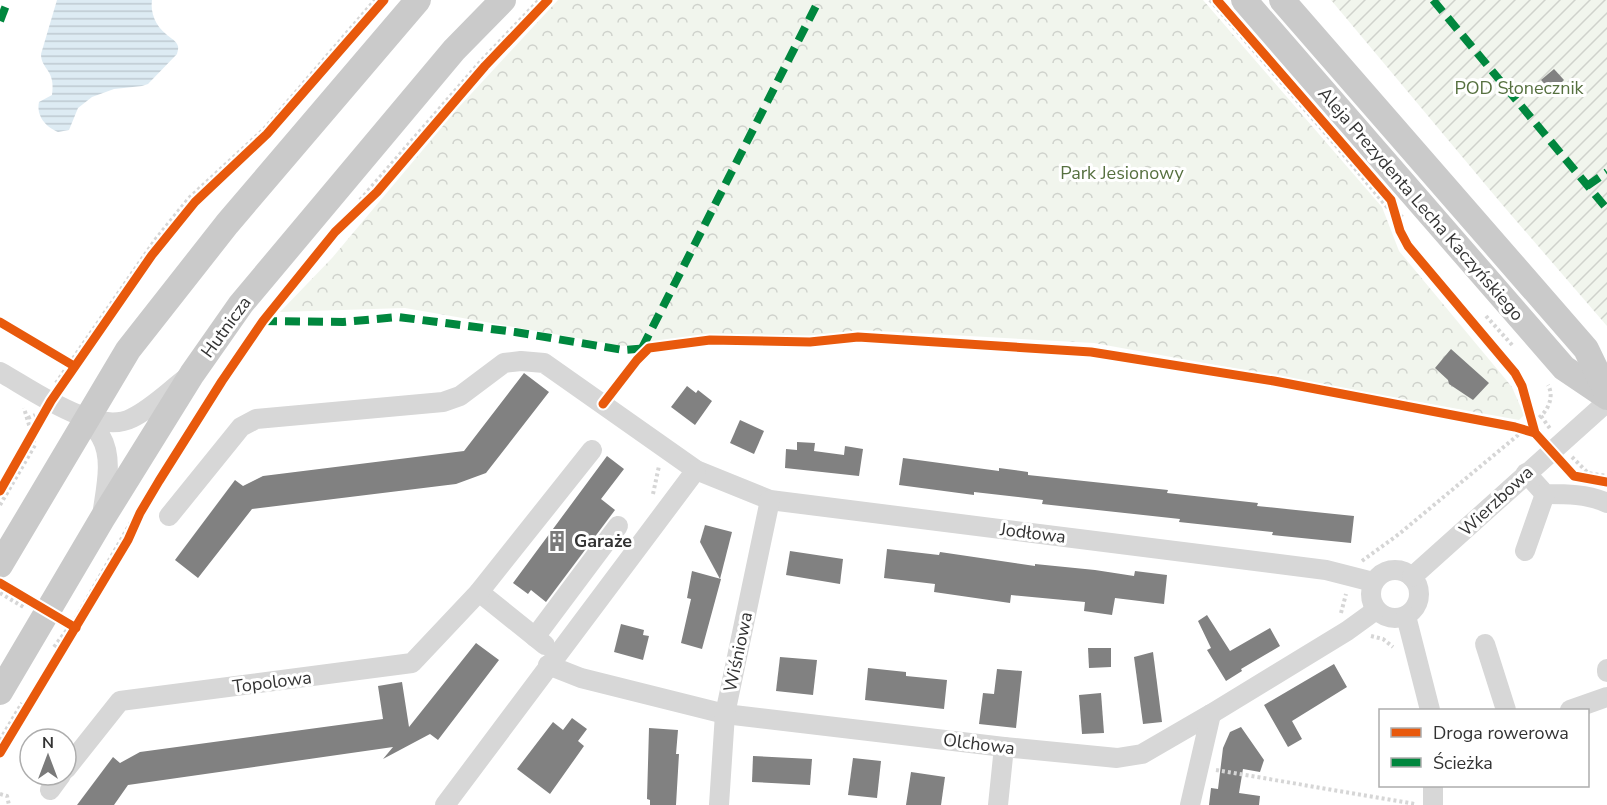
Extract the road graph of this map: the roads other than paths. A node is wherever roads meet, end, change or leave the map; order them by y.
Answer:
1 (418, 0) edge
2 (503, 0) edge
3 (1245, 0) edge
4 (1282, 0) edge
5 (0, 372) edge
6 (192, 374) junction
7 (1607, 395) edge
8 (1607, 402) edge
9 (86, 418) junction
10 (592, 450) dead end
11 (696, 470) junction
12 (1526, 473) junction
13 (1545, 494) junction
14 (770, 500) junction
15 (1607, 503) edge
16 (169, 516) dead end
17 (102, 519) junction
18 (618, 526) dead end
19 (1525, 551) dead end
20 (0, 565) edge
21 (1412, 577) junction
22 (1373, 582) junction
23 (479, 592) junction
24 (1376, 610) junction
25 (1406, 616) junction
26 (535, 637) junction
27 (1485, 644) dead end
28 (552, 660) junction
29 (0, 692) edge
30 (1607, 697) edge
31 (1429, 709) edge
32 (1505, 709) edge
33 (1575, 709) edge
34 (725, 714) junction
35 (1211, 714) junction
36 (1004, 747) junction
37 (78, 754) edge
38 (1434, 787) edge
39 (445, 805) edge
40 (719, 805) edge
41 (998, 805) edge
42 (1190, 805) edge
43 (1433, 805) edge

1 - 9 main road
2 - 6 main road, Hutnicza
3 - 7 main road, Aleja Prezydenta Lecha Kaczyńskiego
4 - 7 main road, Aleja Prezydenta Lecha Kaczyńskiego
5 - 9 street
6 - 9 street
6 - 17 main road, Hutnicza
8 - 12 street, Wierzbowa
9 - 17 street
9 - 20 main road
10 - 23 street, Topolowa
11 - 14 street, Jodłowa
11 - 16 street, Jodłowa
11 - 28 street
12 - 13 street
12 - 21 street, Wierzbowa
13 - 15 street
13 - 19 street
14 - 22 street, Jodłowa
14 - 34 street, Wiśniowa
17 - 29 main road, Hutnicza
18 - 26 street
21 - 22 street
21 - 25 street
22 - 24 street
23 - 26 street
23 - 37 street, Topolowa
24 - 25 street
24 - 35 street, Olchowa
25 - 31 street
26 - 28 street
27 - 32 street
28 - 34 street, Olchowa
28 - 39 street
30 - 33 street
34 - 36 street, Olchowa
34 - 40 street, Wiśniowa
35 - 36 street, Olchowa
35 - 42 street
36 - 41 street
38 - 43 street

